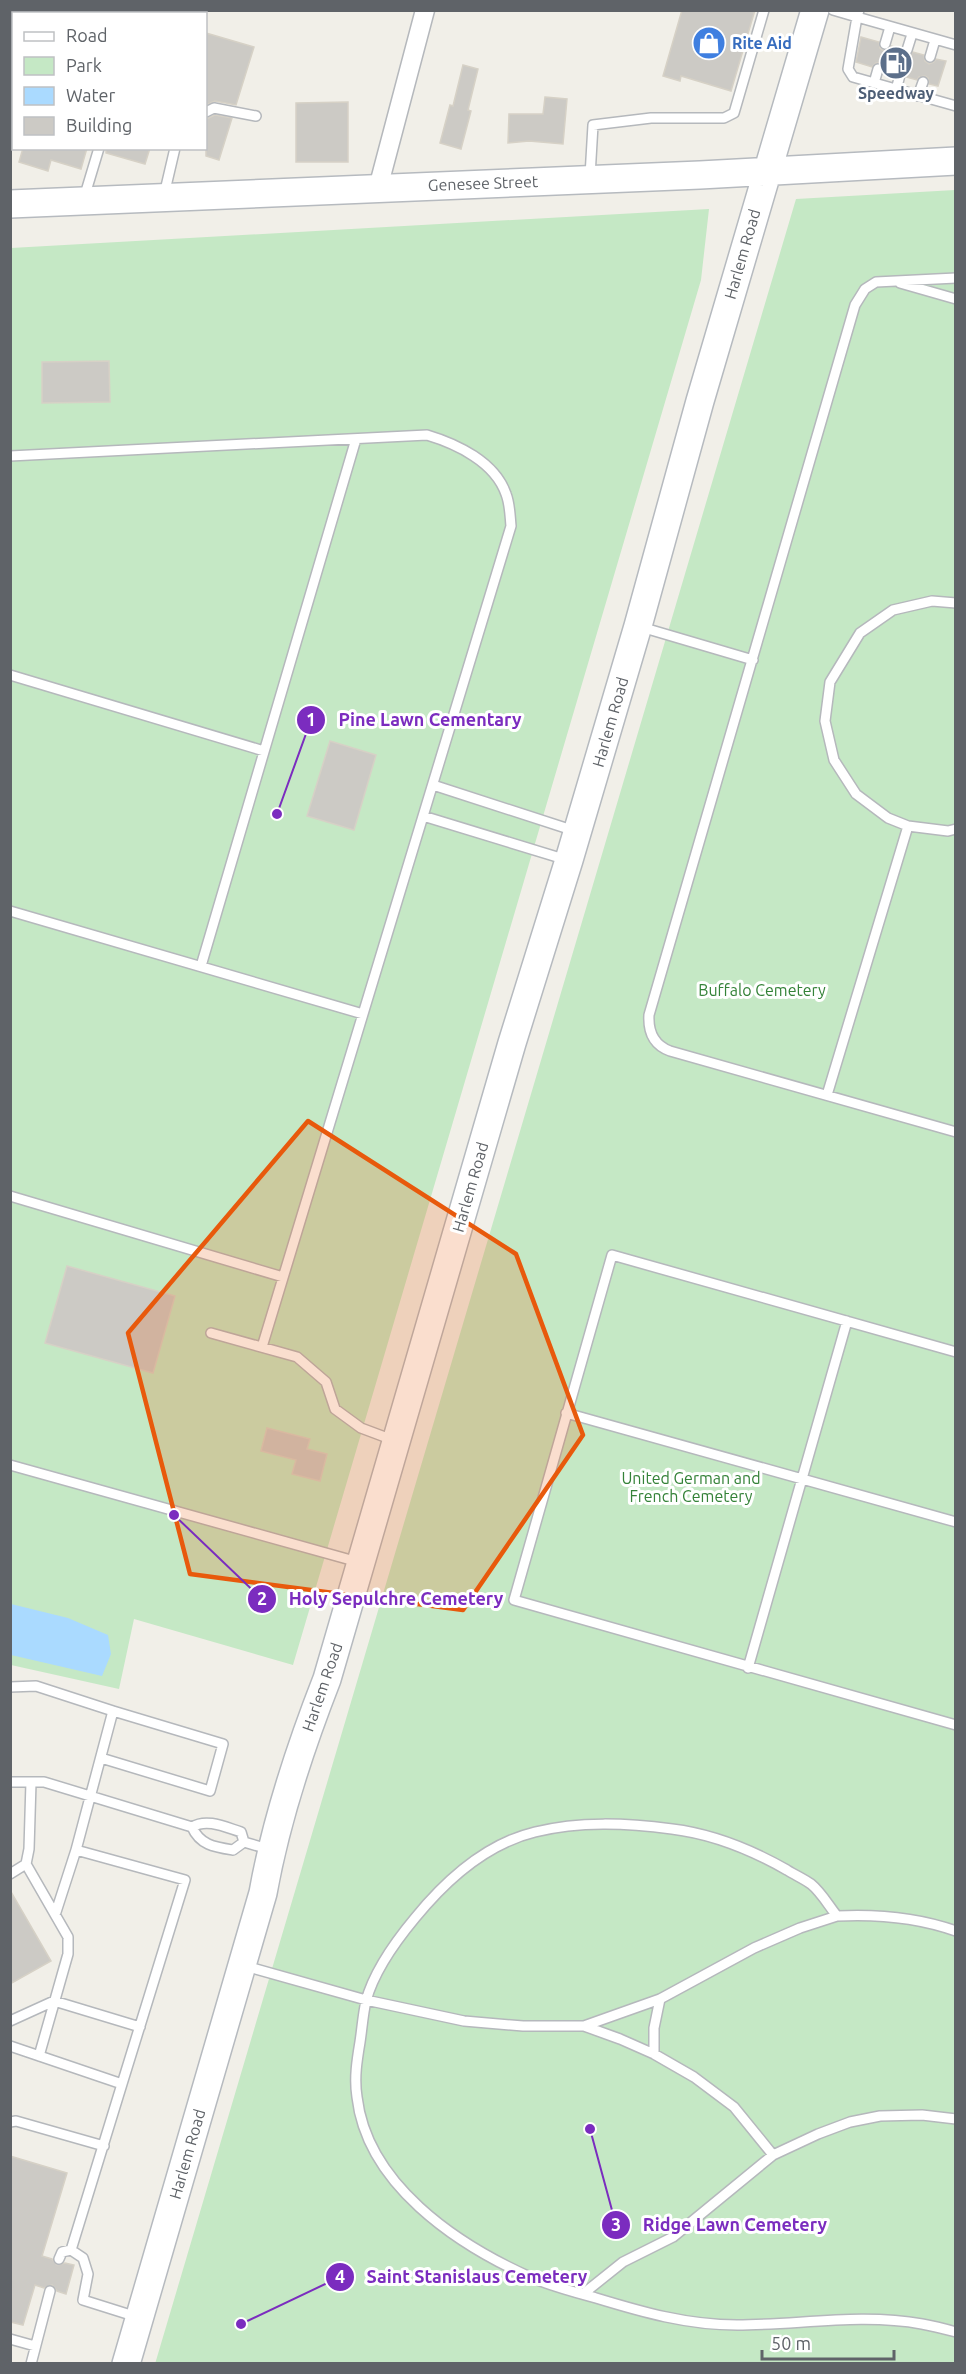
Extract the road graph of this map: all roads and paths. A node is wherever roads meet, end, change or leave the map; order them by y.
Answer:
1 (425, 10) edge
2 (764, 10) edge
3 (815, 10) edge
4 (833, 10) edge
5 (858, 14) edge
6 (890, 27) junction
7 (912, 34) junction
8 (935, 40) junction
9 (885, 44) dead end
10 (956, 45) edge
11 (907, 50) dead end
12 (930, 57) dead end
13 (878, 69) dead end
14 (900, 75) dead end
15 (923, 82) dead end
16 (874, 83) junction
17 (896, 90) junction
18 (918, 96) junction
19 (956, 106) edge
20 (207, 112) edge
21 (256, 116) dead end
22 (98, 150) edge
23 (175, 150) edge
24 (956, 161) edge
25 (767, 171) junction
26 (590, 179) junction
27 (378, 188) junction
28 (164, 197) junction
29 (83, 201) junction
30 (10, 204) edge
31 (956, 278) edge
32 (891, 281) junction
33 (956, 299) edge
34 (356, 439) junction
35 (10, 456) edge
36 (956, 603) edge
37 (638, 626) junction
38 (753, 660) junction
39 (10, 675) edge
40 (264, 751) junction
41 (433, 785) junction
42 (423, 816) junction
43 (908, 826) junction
44 (956, 829) edge
45 (578, 832) junction
46 (569, 860) junction
47 (10, 911) edge
48 (201, 966) junction
49 (363, 1014) junction
50 (826, 1095) junction
51 (956, 1132) edge
52 (10, 1196) edge
53 (283, 1277) junction
54 (847, 1321) junction
55 (211, 1333) dead end
56 (262, 1347) junction
57 (956, 1352) edge
58 (566, 1413) junction
59 (396, 1441) junction
60 (10, 1465) edge
61 (801, 1478) junction
62 (956, 1522) edge
63 (360, 1562) junction
64 (748, 1668) junction
65 (10, 1688) edge
66 (113, 1711) junction
67 (956, 1725) edge
68 (101, 1758) junction
69 (10, 1782) edge
70 (31, 1782) junction
71 (91, 1796) junction
72 (192, 1827) junction
73 (244, 1842) junction
74 (76, 1850) junction
75 (271, 1850) junction
76 (26, 1864) junction
77 (10, 1874) edge
78 (56, 1912) junction
79 (837, 1916) junction
80 (956, 1931) edge
81 (242, 1966) junction
82 (660, 1999) junction
83 (54, 2001) junction
84 (366, 2001) junction
85 (10, 2021) edge
86 (584, 2026) junction
87 (140, 2027) junction
88 (10, 2046) edge
89 (654, 2054) junction
90 (39, 2056) junction
91 (122, 2084) junction
92 (956, 2119) edge
93 (10, 2122) edge
94 (104, 2146) junction
95 (773, 2155) junction
96 (71, 2250) junction
97 (59, 2259) dead end
98 (50, 2291) dead end
99 (583, 2294) junction
100 (139, 2318) junction
101 (956, 2332) edge
102 (10, 2339) edge
103 (36, 2346) junction
104 (31, 2364) edge
105 (126, 2364) edge

1 - 27 street
2 - 26 lane
3 - 25 main road, Harlem Road
4 - 5 lane
5 - 6 lane
5 - 16 lane
6 - 7 lane
6 - 9 lane
7 - 8 lane
7 - 11 lane
8 - 10 lane
8 - 12 lane
13 - 16 lane
14 - 17 lane
15 - 18 lane
16 - 17 lane
17 - 18 lane
18 - 19 lane
20 - 21 lane
22 - 29 lane
23 - 28 lane
24 - 25 main road, Genesee Street
25 - 26 main road, Genesee Street
25 - 37 main road, Harlem Road
26 - 27 main road, Genesee Street
27 - 28 main road, Genesee Street
28 - 29 main road, Genesee Street
29 - 30 main road, Genesee Street
31 - 32 lane
32 - 33 lane
32 - 38 lane
34 - 35 lane
34 - 40 lane
34 - 41 lane
36 - 43 lane
37 - 38 lane
37 - 45 main road, Harlem Road
38 - 50 lane
39 - 40 lane
40 - 48 lane
41 - 42 lane
41 - 45 lane
42 - 46 lane
42 - 49 lane
43 - 44 lane
43 - 50 lane
45 - 46 main road, Harlem Road
46 - 59 main road, Harlem Road
47 - 48 lane
48 - 49 lane
49 - 53 lane
50 - 51 lane
52 - 53 lane
53 - 56 lane
54 - 57 lane
54 - 58 lane
54 - 61 lane
55 - 56 lane
56 - 59 lane
58 - 61 lane
58 - 64 lane
59 - 63 main road, Harlem Road
60 - 63 lane
61 - 62 lane
61 - 64 lane
63 - 75 main road, Harlem Road
64 - 67 lane
65 - 66 lane
66 - 68 lane
66 - 68 lane
68 - 71 lane
69 - 70 lane
70 - 71 lane
70 - 76 lane
71 - 72 lane
71 - 74 lane
72 - 73 lane
72 - 73 lane
73 - 75 lane
74 - 78 lane
74 - 87 lane
75 - 81 main road, Harlem Road
76 - 77 lane
76 - 78 lane
78 - 83 lane
79 - 80 lane
79 - 82 lane
79 - 84 lane
81 - 84 lane
81 - 100 main road, Harlem Road
82 - 86 lane
82 - 89 lane
83 - 85 lane
83 - 87 lane
83 - 90 lane
84 - 86 lane
84 - 99 lane
86 - 89 lane
87 - 91 lane
88 - 90 lane
89 - 95 lane
90 - 91 lane
91 - 94 lane
92 - 95 lane
93 - 94 lane
94 - 96 lane
95 - 99 lane
96 - 97 lane
96 - 100 lane
98 - 103 lane
99 - 101 lane
100 - 105 main road, Harlem Road
102 - 103 lane
103 - 104 lane

